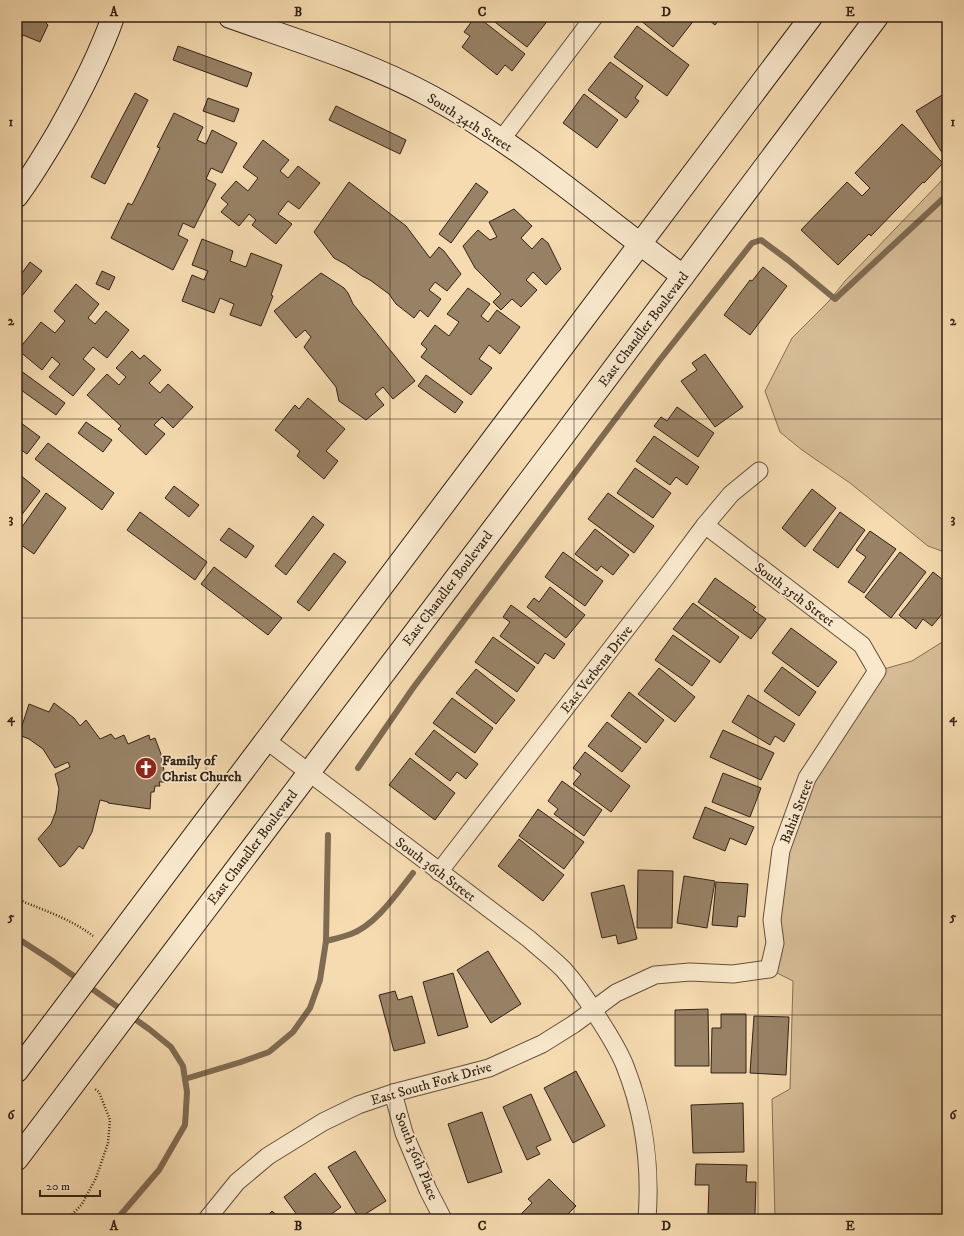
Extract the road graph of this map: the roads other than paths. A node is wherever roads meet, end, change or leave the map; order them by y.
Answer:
1 (113, 17) edge
2 (230, 17) edge
3 (594, 17) edge
4 (811, 17) edge
5 (877, 17) edge
6 (500, 140) junction
7 (17, 196) edge
8 (640, 245) junction
9 (683, 276) junction
10 (759, 471) dead end
11 (704, 525) junction
12 (877, 671) joint
13 (266, 740) junction
14 (308, 772) junction
15 (439, 872) junction
16 (769, 969) joint
17 (593, 1010) junction
18 (17, 1071) edge
19 (393, 1093) junction
20 (17, 1159) edge
21 (207, 1219) edge
22 (443, 1219) edge
23 (647, 1219) edge

1 - 7 main road
2 - 6 main road, South 34th Street
3 - 6 street
4 - 8 main road
5 - 9 main road, East Chandler Boulevard
6 - 8 main road, South 34th Street
8 - 9 main road, South 34th Street
8 - 13 main road
9 - 14 main road, East Chandler Boulevard
10 - 11 street, East Verbena Drive
11 - 12 street, South 35th Street
11 - 15 street, East Verbena Drive
12 - 16 street, Bahia Street
13 - 14 street, South 36th Street
13 - 18 main road
14 - 15 street, South 36th Street
14 - 20 main road, East Chandler Boulevard
15 - 17 street, South 36th Street
16 - 17 street, East South Fork Drive
17 - 19 street, East South Fork Drive
17 - 23 street, South 36th Street
19 - 21 street, East South Fork Drive
19 - 22 street, South 36th Place

